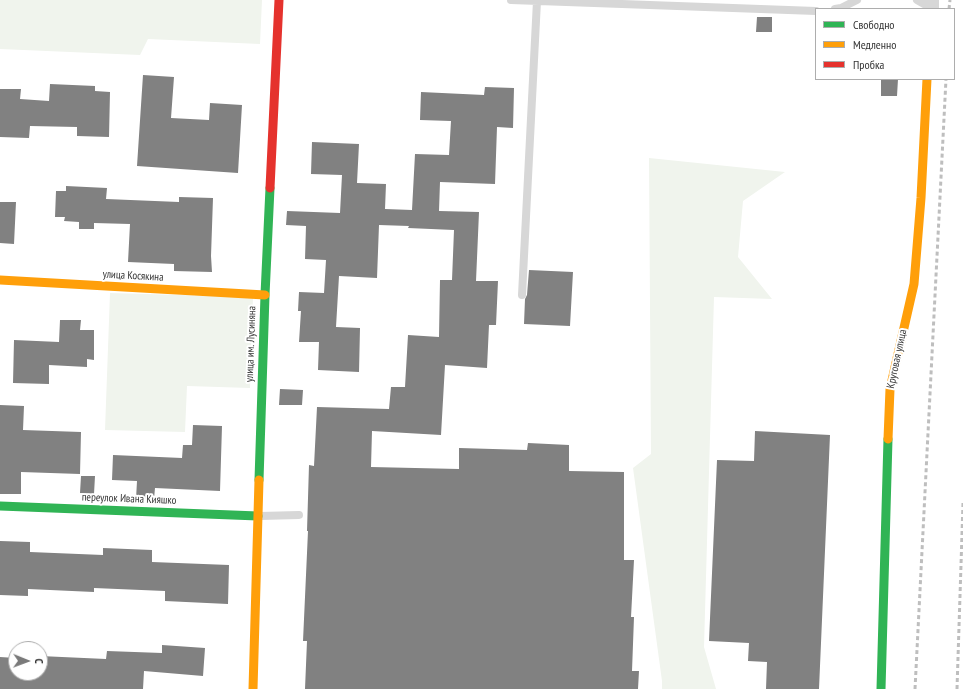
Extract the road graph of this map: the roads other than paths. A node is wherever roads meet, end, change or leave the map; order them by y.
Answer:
1 (279, 0) edge
2 (511, 0) edge
3 (516, 0) edge
4 (762, 0) edge
5 (857, 0) edge
6 (917, 0) edge
7 (537, 1) junction
8 (650, 3) edge
9 (931, 6) edge
10 (841, 8) edge
11 (761, 9) junction
12 (815, 11) edge
13 (927, 80) edge
14 (0, 280) edge
15 (265, 295) junction
16 (522, 295) dead end
17 (0, 506) edge
18 (299, 514) dead end
19 (258, 516) junction
20 (253, 689) edge
21 (881, 689) edge

1 - 15 street, улица им. Лусиняна
2 - 3 lane
3 - 7 lane
4 - 11 lane
5 - 10 lane
6 - 9 lane
7 - 8 lane
7 - 16 lane
8 - 11 lane
11 - 12 lane
13 - 21 street, Круговая улица
14 - 15 street, улица Косякина
15 - 19 street, улица им. Лусиняна
17 - 19 street, переулок Ивана Кияшко
18 - 19 lane
19 - 20 street, улица им. Лусиняна

